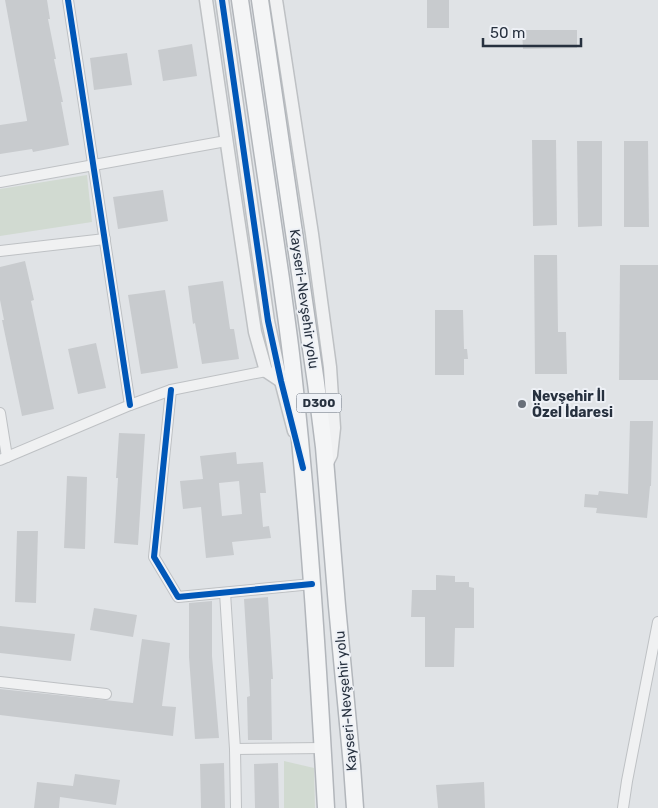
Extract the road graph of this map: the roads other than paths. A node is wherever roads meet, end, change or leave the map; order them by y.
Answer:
1 (68, 0) edge
2 (206, 0) edge
3 (222, 0) edge
4 (240, 0) edge
5 (260, 0) edge
6 (276, 0) edge
7 (226, 141) junction
8 (93, 166) junction
9 (0, 182) edge
10 (105, 239) junction
11 (0, 251) edge
12 (266, 371) junction
13 (281, 381) junction
14 (171, 390) junction
15 (130, 405) junction
16 (0, 413) edge
17 (3, 459) edge
18 (303, 468) junction
19 (326, 468) junction
20 (312, 584) junction
21 (225, 593) junction
22 (658, 622) edge
23 (0, 682) edge
24 (106, 694) dead end
25 (323, 748) junction
26 (235, 749) junction
27 (236, 808) edge
28 (326, 808) edge
29 (355, 808) edge
30 (623, 808) edge

1 - 8 street
2 - 7 street
3 - 13 street
4 - 18 highway, Kayseri-Nevşehir yolu / D300
5 - 19 highway, Kayseri-Nevşehir yolu / D300
6 - 19 street
7 - 8 street
7 - 12 street
8 - 9 street
8 - 10 street
10 - 11 street
10 - 15 street
12 - 13 street
12 - 14 street
13 - 18 street
14 - 15 street
14 - 21 street
15 - 17 street
16 - 17 street
18 - 20 highway, Kayseri-Nevşehir yolu / D300
19 - 29 highway, Kayseri-Nevşehir yolu / D300
20 - 21 street
20 - 25 highway, Kayseri-Nevşehir yolu / D300
21 - 26 street
22 - 30 street
23 - 24 street
25 - 26 street
25 - 28 highway, Kayseri-Nevşehir yolu / D300
26 - 27 street

